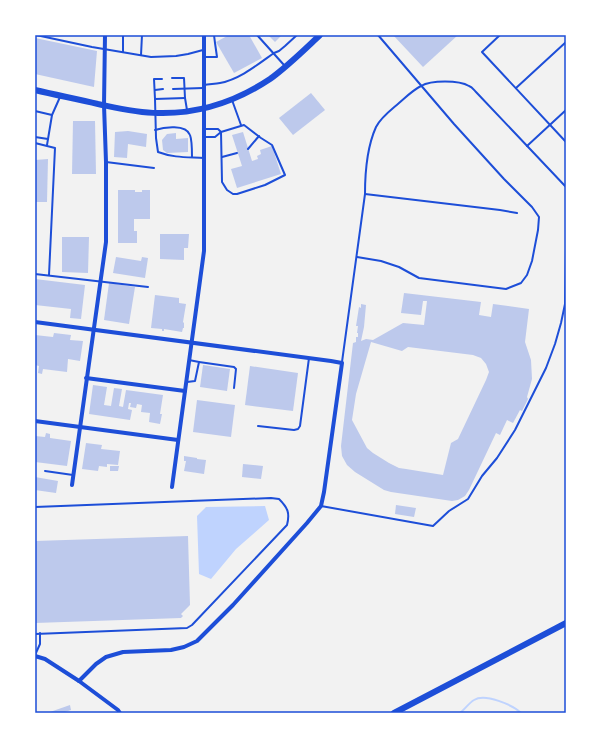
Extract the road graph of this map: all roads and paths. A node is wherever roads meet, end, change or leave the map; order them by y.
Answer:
1 (36, 35) edge
2 (56, 35) edge
3 (105, 35) edge
4 (123, 35) edge
5 (142, 35) edge
6 (204, 35) edge
7 (214, 35) edge
8 (257, 35) edge
9 (297, 35) edge
10 (320, 35) edge
11 (378, 35) edge
12 (500, 35) edge
13 (55, 39) junction
14 (566, 42) edge
15 (105, 49) junction
16 (204, 49) junction
17 (122, 52) junction
18 (274, 53) junction
19 (141, 55) junction
20 (204, 57) junction
21 (285, 66) junction
22 (172, 78) dead end
23 (162, 79) dead end
24 (204, 86) junction
25 (421, 86) junction
26 (516, 88) junction
27 (163, 89) dead end
28 (172, 89) dead end
29 (184, 89) junction
30 (35, 90) edge
31 (155, 90) junction
32 (61, 96) junction
33 (185, 98) junction
34 (231, 99) junction
35 (155, 100) junction
36 (104, 105) junction
37 (204, 108) junction
38 (566, 110) edge
39 (35, 111) edge
40 (187, 112) junction
41 (154, 113) junction
42 (52, 115) junction
43 (550, 124) junction
44 (241, 125) junction
45 (204, 129) junction
46 (155, 130) junction
47 (221, 132) junction
48 (259, 136) junction
49 (35, 137) edge
50 (204, 137) junction
51 (48, 139) junction
52 (566, 142) edge
53 (35, 143) edge
54 (47, 145) junction
55 (527, 146) junction
56 (248, 149) dead end
57 (237, 153) dead end
58 (192, 157) junction
59 (222, 157) junction
60 (204, 158) junction
61 (106, 162) junction
62 (154, 168) dead end
63 (566, 188) edge
64 (365, 194) junction
65 (517, 213) dead end
66 (566, 249) edge
67 (356, 257) junction
68 (35, 274) edge
69 (49, 275) junction
70 (100, 281) junction
71 (148, 288) dead end
72 (35, 322) edge
73 (93, 330) junction
74 (191, 343) junction
75 (309, 358) junction
76 (189, 360) junction
77 (199, 362) junction
78 (342, 364) junction
79 (86, 378) junction
80 (186, 382) junction
81 (234, 388) dead end
82 (185, 391) junction
83 (35, 421) edge
84 (258, 426) dead end
85 (80, 427) junction
86 (178, 440) junction
87 (45, 471) dead end
88 (73, 475) junction
89 (72, 485) dead end
90 (172, 487) dead end
91 (320, 506) junction
92 (35, 507) edge
93 (566, 623) edge
94 (40, 633) junction
95 (35, 634) edge
96 (35, 655) edge
97 (79, 681) junction
98 (120, 713) edge
99 (394, 713) edge

1 - 13 lane
2 - 13 lane
3 - 15 street
4 - 17 lane
5 - 19 lane
6 - 16 street
7 - 20 lane
8 - 18 lane
9 - 18 lane
10 - 21 main road
11 - 25 lane
12 - 26 lane
13 - 15 lane
14 - 26 lane
15 - 17 lane
15 - 36 street
16 - 19 lane
16 - 20 street
17 - 19 lane
18 - 21 lane
18 - 24 lane
20 - 24 street
21 - 34 main road
22 - 29 lane
23 - 31 lane
24 - 29 lane
24 - 37 street
25 - 55 lane
25 - 64 lane
25 - 67 lane
26 - 43 lane
27 - 31 lane
28 - 29 lane
29 - 33 lane
30 - 32 main road
31 - 35 lane
32 - 36 main road
32 - 42 lane
33 - 35 lane
33 - 40 lane
34 - 37 main road
34 - 44 lane
35 - 41 lane
36 - 41 main road
36 - 61 street
37 - 40 main road
37 - 45 street
38 - 43 lane
39 - 42 lane
40 - 41 main road
41 - 46 lane
42 - 51 lane
43 - 52 lane
43 - 55 lane
44 - 47 lane
44 - 48 lane
45 - 47 lane
45 - 50 street
46 - 58 lane
46 - 58 lane
47 - 50 lane
47 - 59 lane
48 - 56 lane
48 - 59 lane
49 - 51 lane
50 - 60 street
51 - 54 lane
53 - 54 lane
54 - 69 lane
55 - 63 lane
57 - 59 lane
58 - 60 lane
60 - 74 street
61 - 62 lane
61 - 70 street
64 - 65 lane
64 - 67 lane
66 - 91 lane
67 - 78 lane
68 - 69 lane
69 - 70 lane
70 - 71 lane
70 - 73 street
72 - 73 street
73 - 74 street
73 - 79 street
74 - 75 street
74 - 76 street
75 - 78 street
75 - 84 lane
76 - 77 lane
76 - 80 street
77 - 80 lane
77 - 81 lane
78 - 91 street
79 - 82 street
79 - 85 street
80 - 82 street
82 - 86 street
83 - 85 street
85 - 86 street
85 - 88 street
86 - 90 street
87 - 88 lane
88 - 89 street
91 - 97 street
92 - 94 lane
93 - 99 main road
94 - 95 lane
94 - 96 lane
96 - 97 street
97 - 98 street

